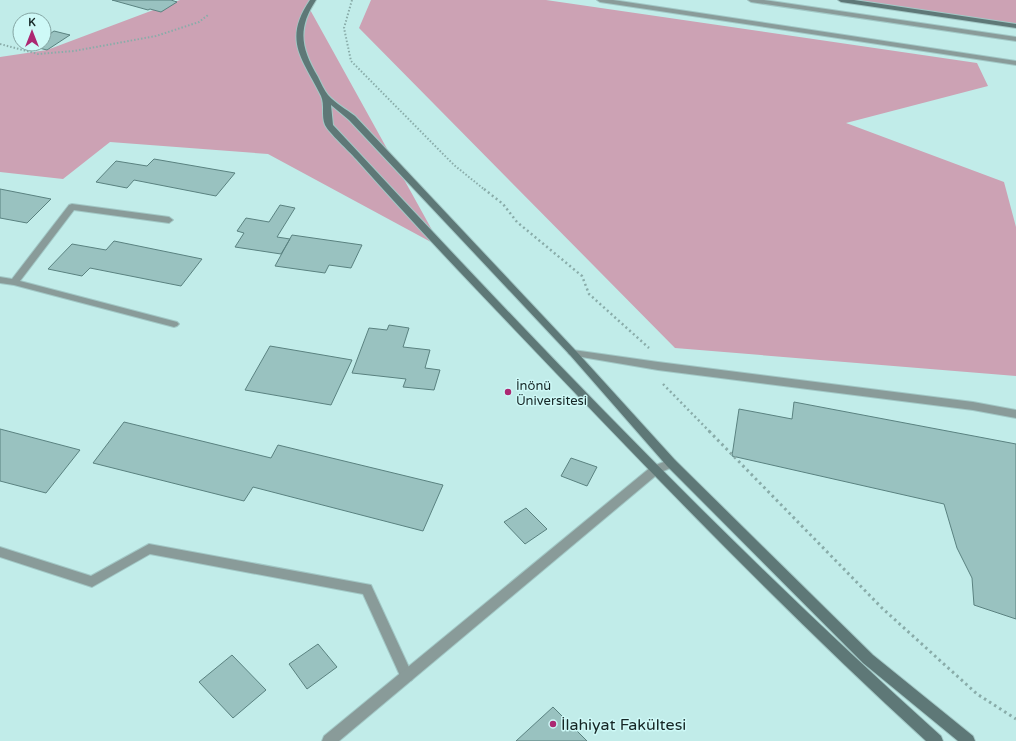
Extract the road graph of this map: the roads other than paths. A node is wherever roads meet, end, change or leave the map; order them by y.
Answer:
1 (312, 0) edge
2 (600, 0) edge
3 (751, 0) edge
4 (842, 0) edge
5 (1016, 26) edge
6 (1016, 39) edge
7 (1016, 63) edge
8 (326, 97) junction
9 (170, 220) dead end
10 (0, 280) edge
11 (14, 282) junction
12 (174, 324) dead end
13 (573, 353) junction
14 (1016, 414) edge
15 (671, 463) junction
16 (655, 470) junction
17 (0, 552) edge
18 (407, 676) junction
19 (329, 741) edge
20 (936, 741) edge
21 (968, 741) edge

1 - 8 main road
2 - 7 street
3 - 6 street
4 - 5 main road
8 - 13 main road
8 - 16 main road
9 - 11 street
10 - 11 street
11 - 12 street
13 - 14 street
13 - 15 main road
15 - 16 street
15 - 21 main road
16 - 18 street
16 - 20 main road
17 - 18 street
18 - 19 street

